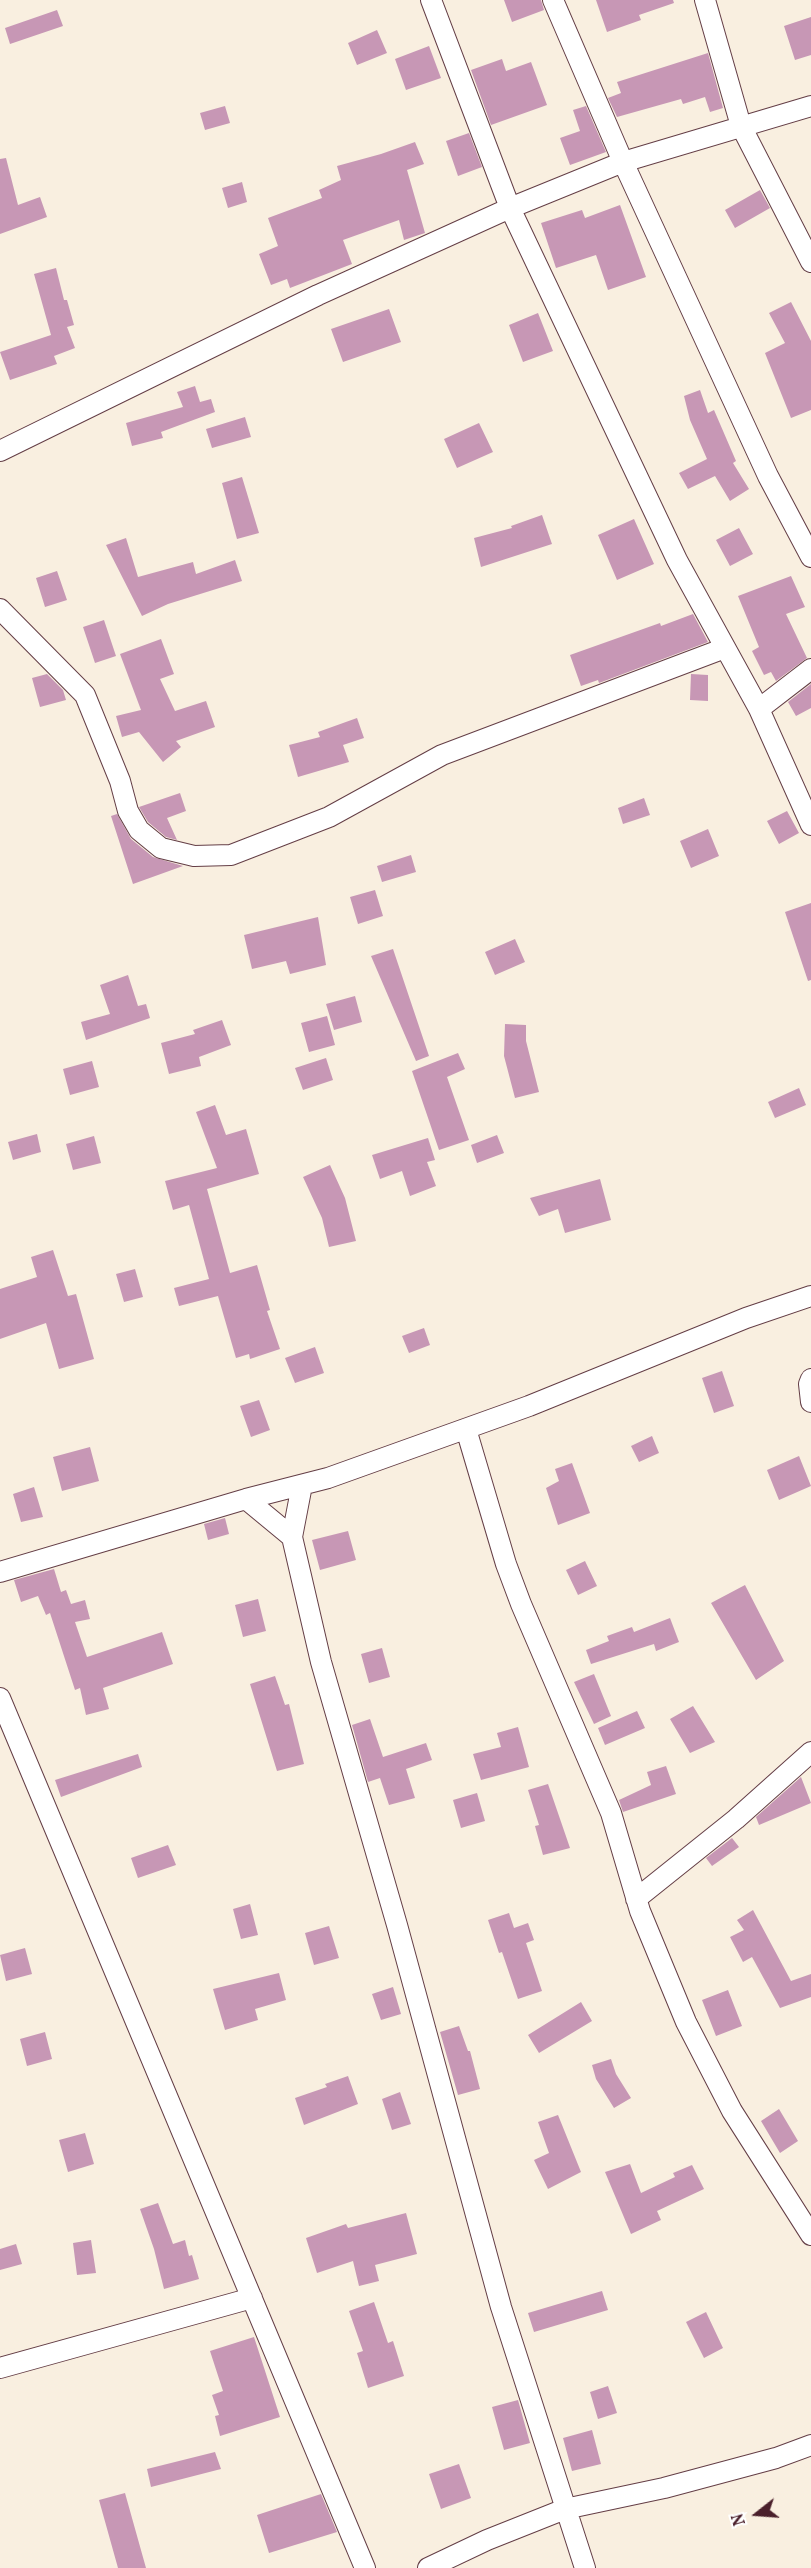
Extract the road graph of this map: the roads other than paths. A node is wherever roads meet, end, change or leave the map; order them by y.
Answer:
1 (431, 0) edge
2 (554, 0) edge
3 (705, 0) edge
4 (811, 106) edge
5 (741, 126) junction
6 (623, 162) junction
7 (510, 208) junction
8 (811, 262) edge
9 (0, 451) edge
10 (811, 557) edge
11 (0, 609) edge
12 (725, 648) junction
13 (811, 669) edge
14 (759, 709) junction
15 (811, 825) edge
16 (811, 1296) edge
17 (811, 1379) edge
18 (811, 1402) edge
19 (465, 1429) junction
20 (302, 1485) junction
21 (246, 1499) junction
22 (292, 1537) junction
23 (0, 1572) edge
24 (0, 1698) edge
25 (811, 1752) edge
26 (636, 1899) junction
27 (811, 2235) edge
28 (252, 2298) junction
29 (0, 2368) edge
30 (811, 2445) edge
31 (565, 2510) junction
32 (365, 2568) edge
33 (428, 2568) edge
34 (585, 2568) edge

1 - 7 street
2 - 6 street
3 - 5 street
4 - 5 street
5 - 6 street
5 - 8 street
6 - 7 street
6 - 10 street
7 - 9 street
7 - 12 street
11 - 12 street
12 - 14 street
13 - 14 street
14 - 15 street
16 - 19 street
17 - 18 street
19 - 20 street
19 - 26 street
20 - 21 street
20 - 22 street
21 - 22 street
21 - 23 street
22 - 31 street
24 - 28 street
25 - 26 street
26 - 27 street
28 - 29 street
28 - 32 street
30 - 31 street
31 - 33 street
31 - 34 street

